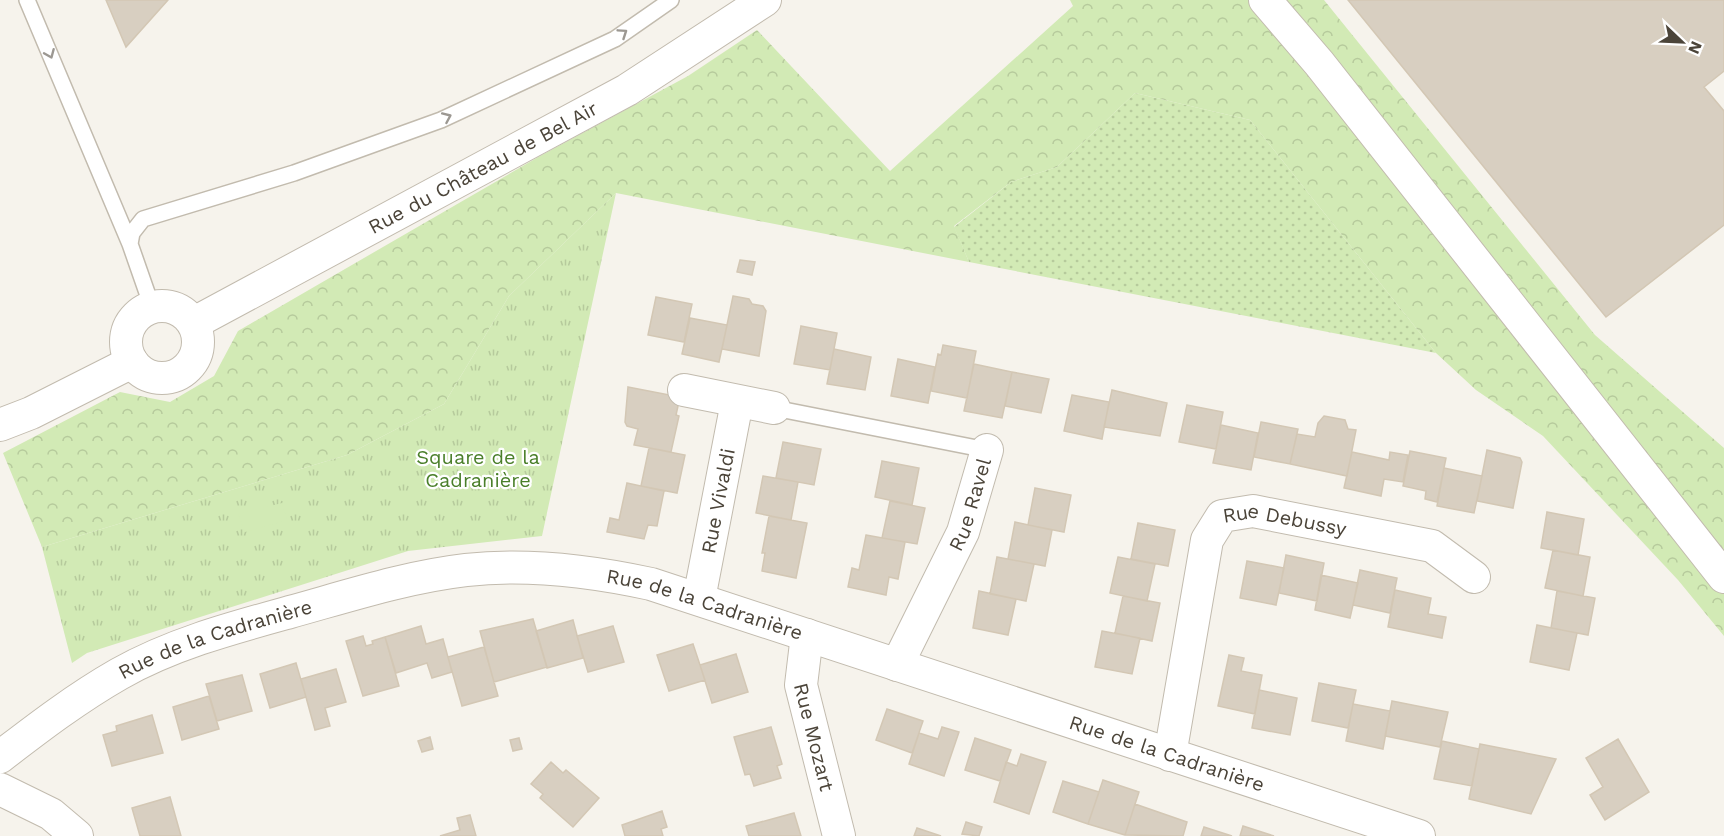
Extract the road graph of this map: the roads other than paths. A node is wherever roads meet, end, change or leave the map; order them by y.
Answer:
1 (27, 0) edge
2 (671, 0) edge
3 (765, 0) edge
4 (1265, 0) edge
5 (130, 244) junction
6 (152, 307) junction
7 (194, 323) junction
8 (132, 362) junction
9 (684, 390) dead end
10 (737, 402) junction
11 (774, 408) joint
12 (0, 425) edge
13 (987, 450) joint
14 (1473, 577) dead end
15 (1724, 577) edge
16 (699, 599) junction
17 (807, 635) junction
18 (897, 665) junction
19 (1170, 755) junction
20 (0, 757) edge
21 (0, 789) edge
22 (77, 836) edge
23 (839, 836) edge
24 (1419, 836) edge

1 -> 5 lane
5 -> 2 lane
3 - 7 street, Rue du Château de Bel Air
4 - 15 street
5 - 6 lane
6 - 7 street
6 - 8 street
7 - 8 street
8 - 12 street
9 - 10 street
10 - 11 street
10 - 16 street, Rue Vivaldi
11 - 13 lane, Rue Ravel
13 - 18 street, Rue Ravel
14 - 19 street, Rue Debussy
16 - 17 street, Rue de la Cadranière
16 - 20 street, Rue de la Cadranière
17 - 18 street, Rue de la Cadranière
17 - 23 street, Rue Mozart
18 - 19 street, Rue de la Cadranière
19 - 24 street, Rue de la Cadranière
21 - 22 street

